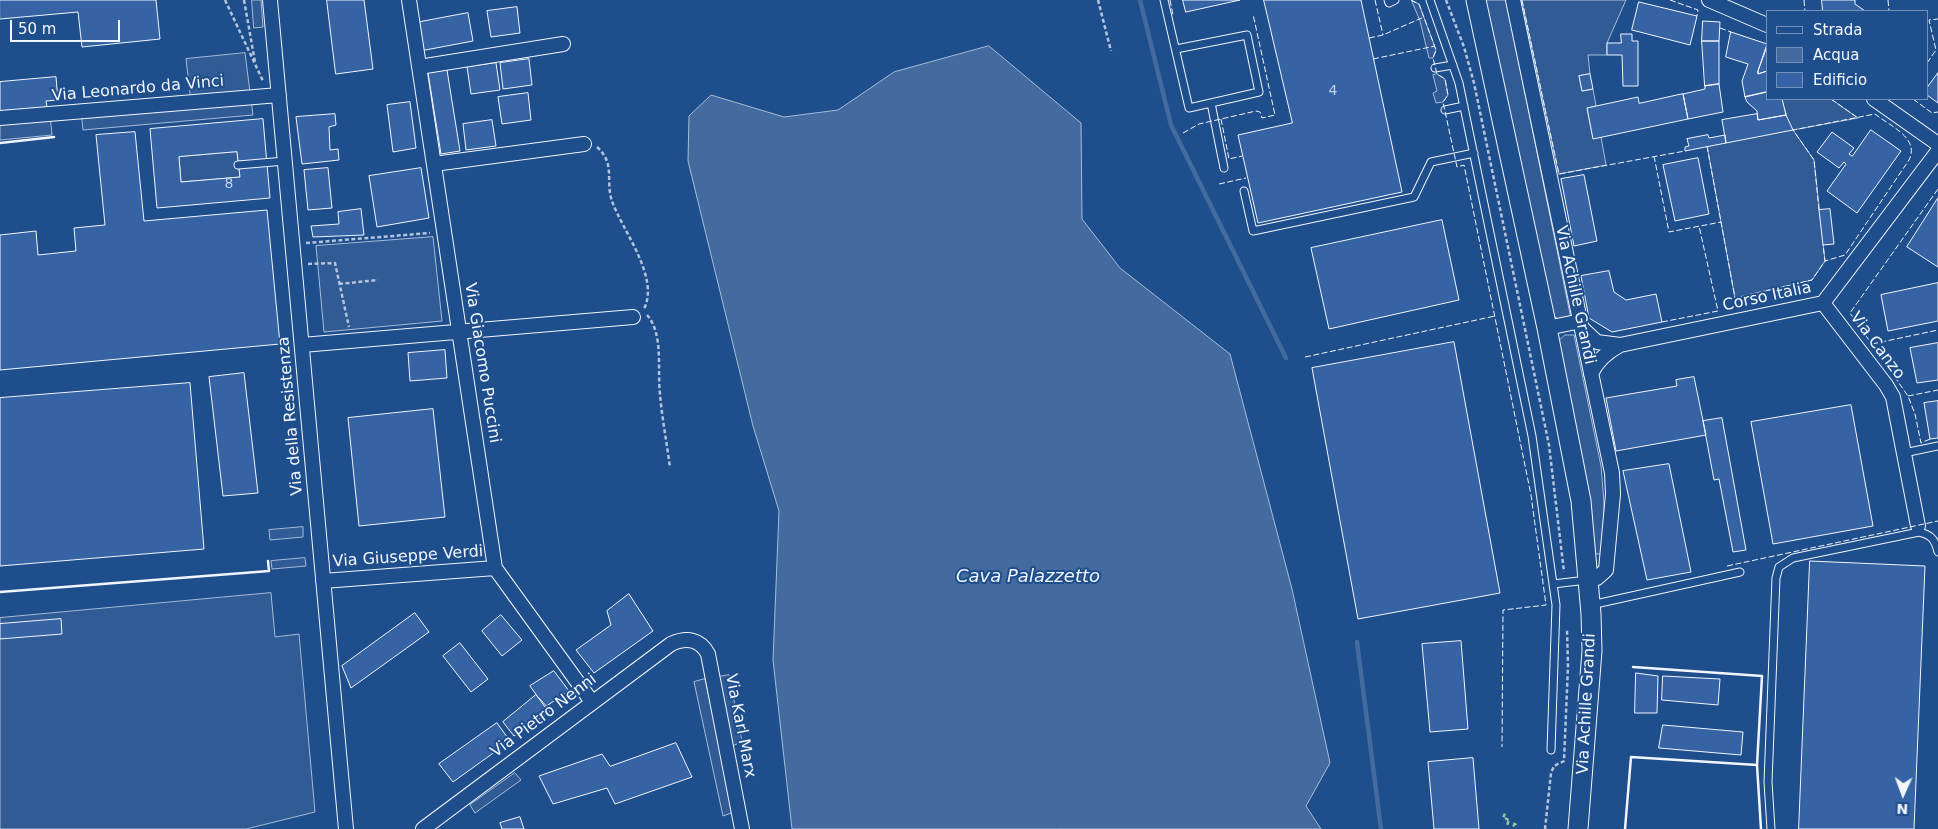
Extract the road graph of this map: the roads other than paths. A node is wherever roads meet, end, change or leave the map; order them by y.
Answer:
1 (270, 0) edge
2 (409, 0) edge
3 (1164, 0) edge
4 (1388, 0) edge
5 (1395, 0) edge
6 (1430, 0) edge
7 (1467, 0) edge
8 (1476, 0) edge
9 (1513, 0) edge
10 (1709, 0) edge
11 (1766, 25) edge
12 (563, 44) dead end
13 (1176, 49) junction
14 (1489, 52) junction
15 (1453, 65) junction
16 (419, 66) junction
17 (1435, 68) dead end
18 (274, 95) junction
19 (1875, 100) edge
20 (1211, 103) junction
21 (1464, 106) junction
22 (1445, 110) dead end
23 (0, 118) edge
24 (584, 144) road end
25 (1938, 144) edge
26 (1938, 151) edge
27 (1474, 153) junction
28 (285, 161) junction
29 (238, 164) dead end
30 (434, 164) junction
31 (1224, 168) dead end
32 (1244, 191) dead end
33 (1823, 303) junction
34 (633, 316) dead end
35 (1581, 324) junction
36 (1547, 328) junction
37 (459, 331) junction
38 (302, 344) junction
39 (1620, 345) junction
40 (1592, 374) junction
41 (1938, 446) edge
42 (1904, 453) junction
43 (1919, 529) junction
44 (1938, 552) edge
45 (495, 568) junction
46 (1740, 572) dead end
47 (1588, 580) junction
48 (323, 582) junction
49 (1553, 584) junction
50 (1590, 605) junction
51 (690, 640) joint
52 (592, 702) junction
53 (1551, 750) dead end
54 (346, 829) edge
55 (423, 829) edge
56 (742, 829) edge
57 (1578, 829) edge
58 (1771, 829) edge

1 - 18 street, Via della Resistenza
2 - 16 street, Via Giacomo Puccini
3 - 13 lane
4 - 5 lane
6 - 15 lane
7 - 14 main road, Via Achille Grandi
8 - 14 main road, Via Achille Grandi
9 - 35 street, Via Achille Grandi
10 - 11 street
12 - 16 street
13 - 20 lane
13 - 20 lane
14 - 36 main road, Via Achille Grandi
15 - 17 lane
15 - 21 lane
16 - 30 street, Via Giacomo Puccini
18 - 23 street, Via Leonardo da Vinci
18 - 28 street, Via della Resistenza
19 - 25 street
20 - 31 lane
21 - 22 lane
21 - 27 lane
24 - 30 street
26 - 33 street, Corso Italia
27 - 32 lane
27 - 49 lane
28 - 29 lane
28 - 38 street, Via della Resistenza
30 - 37 street, Via Giacomo Puccini
33 - 39 street, Corso Italia
33 - 42 street, Via Canzo
34 - 37 street
35 - 36 street
35 - 39 street, Corso Italia
35 - 40 street, Via Achille Grandi
36 - 47 main road, Via Achille Grandi
37 - 38 street
37 - 45 street, Via Giacomo Puccini
38 - 48 street, Via della Resistenza
39 - 40 street, Corso Italia
40 - 47 street, Via Achille Grandi
41 - 42 lane
42 - 43 street, Via Canzo
43 - 44 lane
43 - 58 lane
45 - 48 street, Via Giuseppe Verdi
45 - 52 street, Via Giacomo Puccini
46 - 50 lane
47 - 49 lane
47 - 50 main road, Via Achille Grandi
48 - 54 street, Via della Resistenza
49 - 53 lane
50 - 57 main road, Via Achille Grandi
51 - 52 street, Via Pietro Nenni
51 - 56 street, Via Karl Marx
52 - 55 street, Via Pietro Nenni

